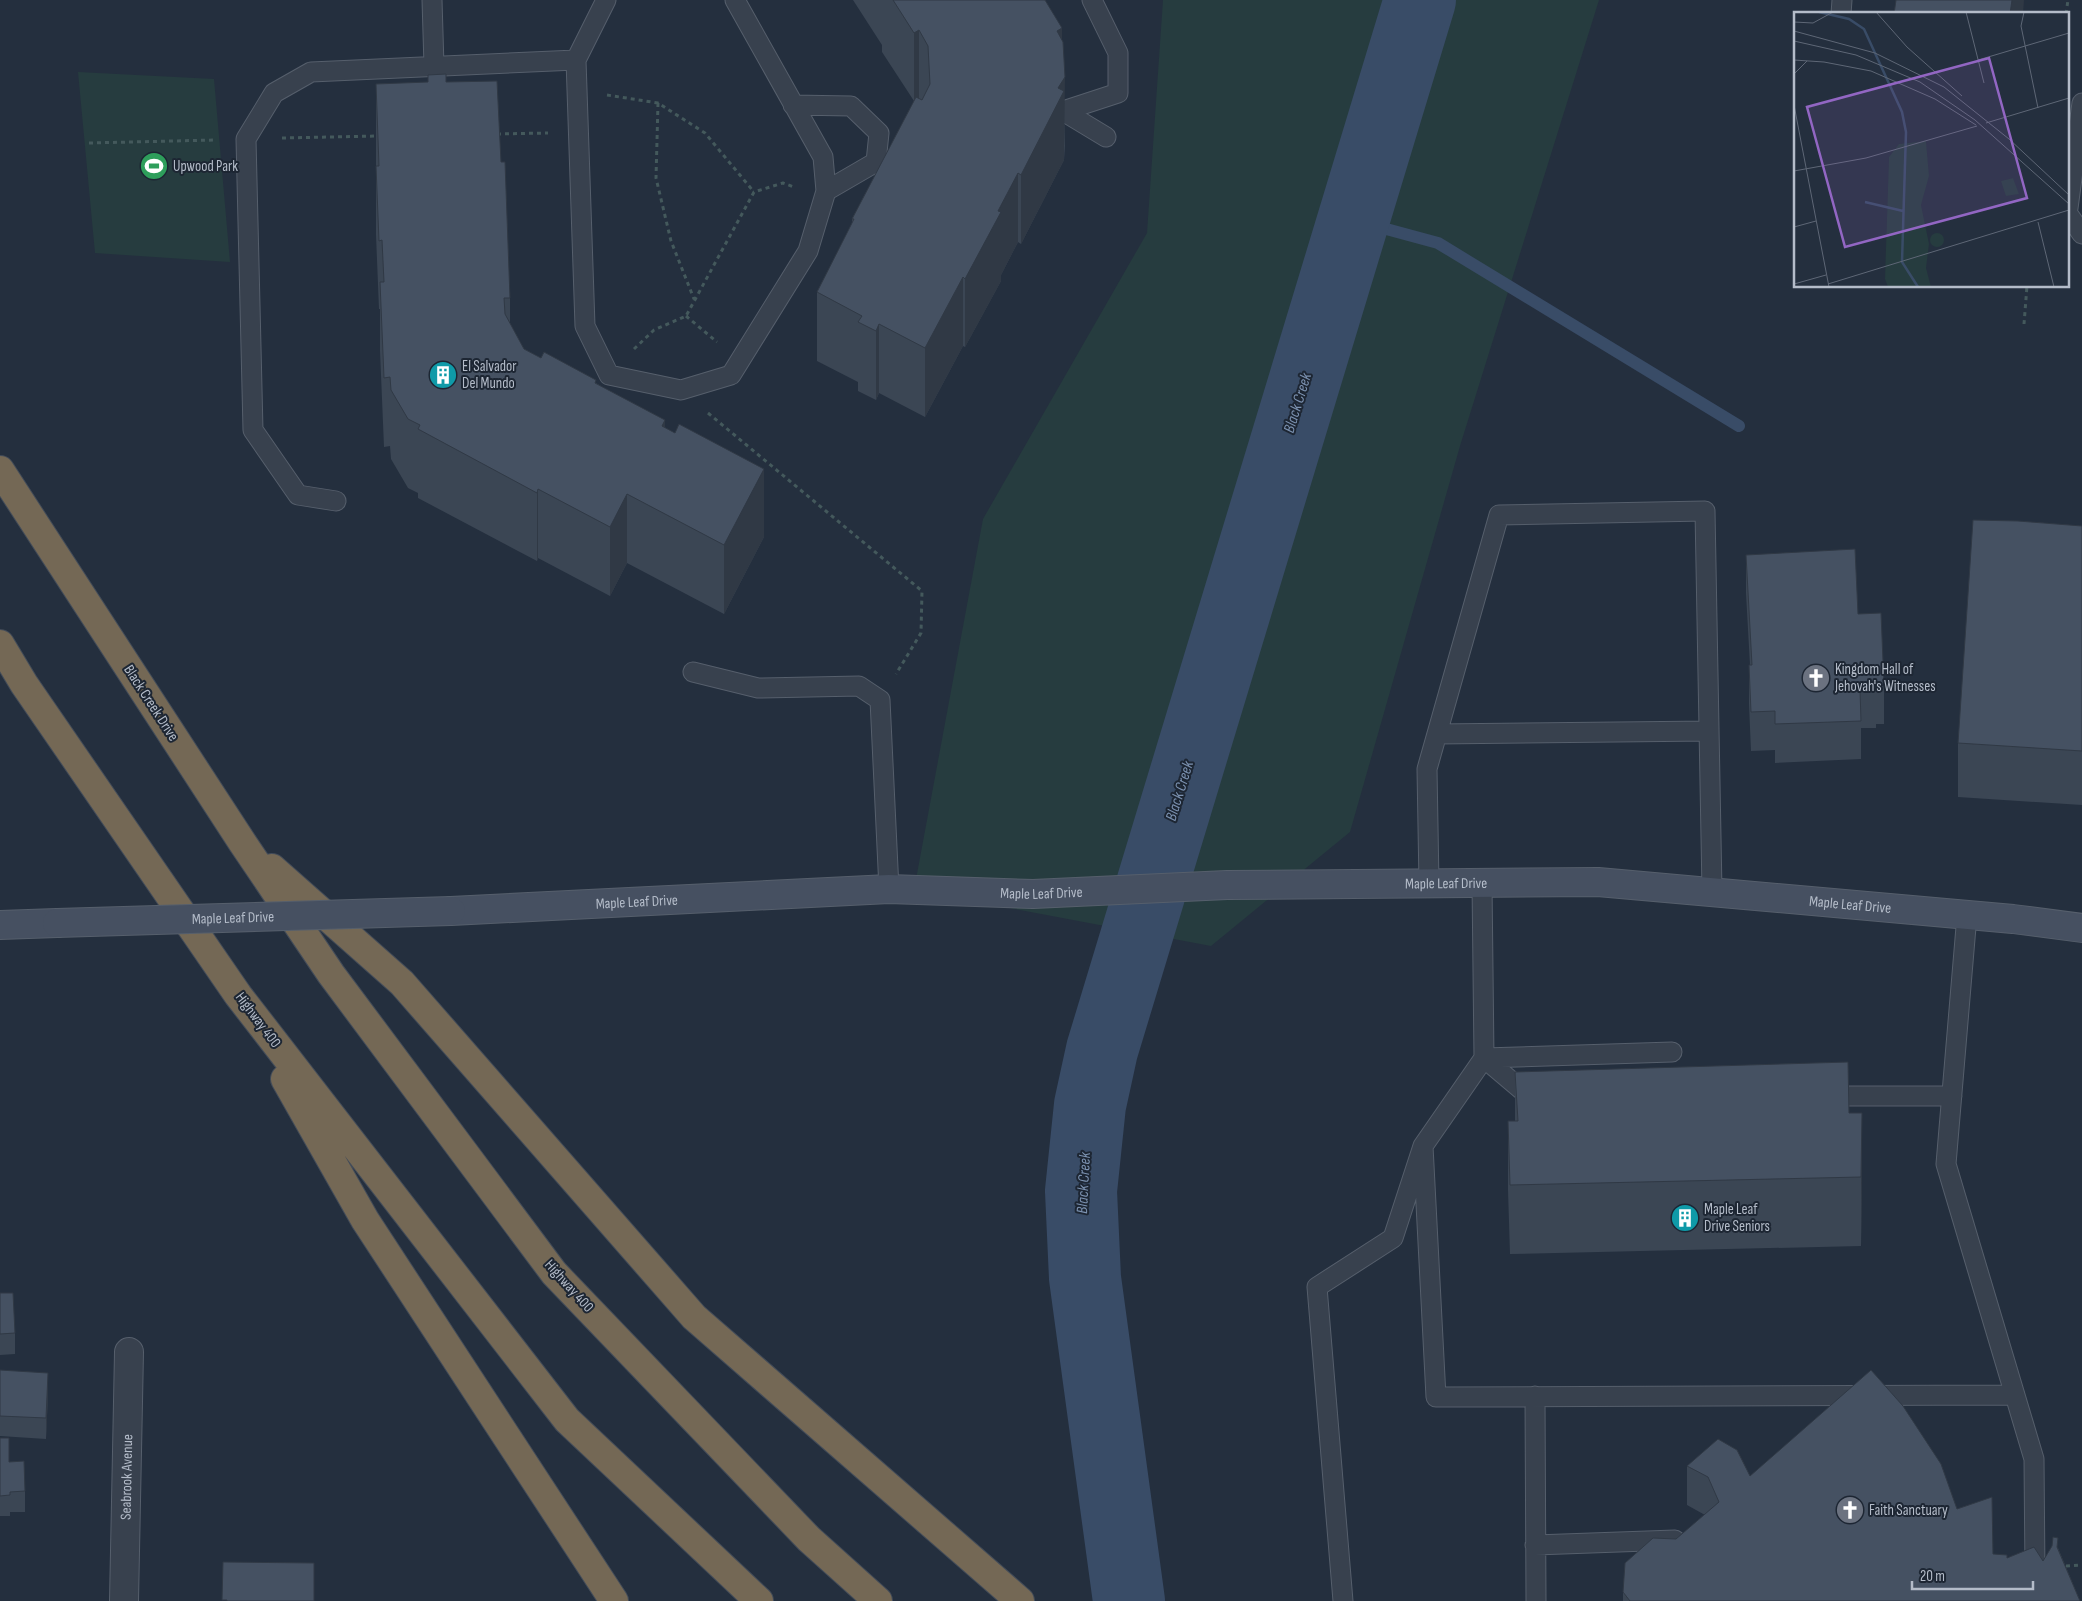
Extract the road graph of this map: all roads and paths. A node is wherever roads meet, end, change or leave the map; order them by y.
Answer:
1 (432, 0) edge
2 (606, 0) edge
3 (735, 0) edge
4 (1092, 0) edge
5 (576, 60) junction
6 (434, 66) junction
7 (577, 90) junction
8 (658, 103) junction
9 (2082, 103) edge
10 (793, 105) junction
11 (578, 132) junction
12 (490, 134) edge
13 (383, 136) edge
14 (1106, 137) dead end
15 (246, 139) junction
16 (89, 143) dead end
17 (754, 192) junction
18 (2070, 193) edge
19 (825, 195) junction
20 (2070, 217) edge
21 (2082, 234) edge
22 (2027, 288) edge
23 (695, 300) junction
24 (686, 316) junction
25 (2024, 324) dead end
26 (740, 362) junction
27 (609, 375) junction
28 (680, 390) junction
29 (0, 470) edge
30 (336, 501) dead end
31 (0, 644) edge
32 (693, 672) dead end
33 (880, 700) junction
34 (1709, 731) junction
35 (1437, 734) junction
36 (242, 842) junction
37 (1482, 883) junction
38 (1430, 884) junction
39 (889, 889) junction
40 (1712, 891) junction
41 (1967, 915) junction
42 (0, 925) edge
43 (2082, 928) edge
44 (304, 934) joint
45 (238, 995) junction
46 (1672, 1052) dead end
47 (1484, 1058) junction
48 (1558, 1096) edge
49 (1802, 1096) edge
50 (1952, 1096) junction
51 (1423, 1146) junction
52 (128, 1352) dead end
53 (2015, 1395) junction
54 (1535, 1396) junction
55 (1846, 1396) junction
56 (1824, 1414) edge
57 (1693, 1528) edge
58 (1535, 1545) junction
59 (2034, 1586) edge
60 (124, 1601) edge
61 (614, 1601) edge
62 (758, 1601) edge
63 (878, 1601) edge
64 (1020, 1601) edge
65 (1343, 1601) edge
66 (1536, 1601) edge

1 - 6 lane
2 - 5 lane
3 - 10 lane
4 - 14 lane
5 - 6 lane
5 - 7 lane
6 - 15 lane
7 - 8 path
7 - 11 lane
8 - 17 path
8 - 23 path
9 - 18 lane
10 - 19 lane
10 - 19 lane
11 - 12 path
11 - 27 lane
13 - 15 path
15 - 16 path
15 - 30 lane
17 - 19 path
17 - 23 path
19 - 26 lane
20 - 21 lane
22 - 25 path
23 - 24 path
24 - 26 path
24 - 27 path
26 - 28 lane
27 - 28 lane
28 - 33 path
29 - 36 highway, Black Creek Drive
31 - 45 highway, Highway 400
32 - 33 lane
33 - 39 lane
34 - 35 lane
34 - 35 lane
34 - 40 lane
35 - 38 lane
36 - 44 highway, Black Creek Drive
36 - 64 highway
37 - 38 street, Maple Leaf Drive
37 - 40 street, Maple Leaf Drive
37 - 47 lane
38 - 39 street, Maple Leaf Drive
39 - 42 street, Maple Leaf Drive, bridge
40 - 41 street, Maple Leaf Drive
41 - 43 street, Maple Leaf Drive
41 - 50 lane
44 - 63 highway, Highway 400
45 - 61 highway
45 - 62 highway, Highway 400
46 - 47 lane
47 - 48 lane
47 - 51 lane
49 - 50 lane
50 - 53 lane
51 - 54 lane
51 - 65 lane
52 - 60 street, Seabrook Avenue
53 - 55 lane
53 - 59 lane
54 - 55 lane
54 - 58 lane
55 - 56 lane
57 - 58 lane
58 - 66 lane

